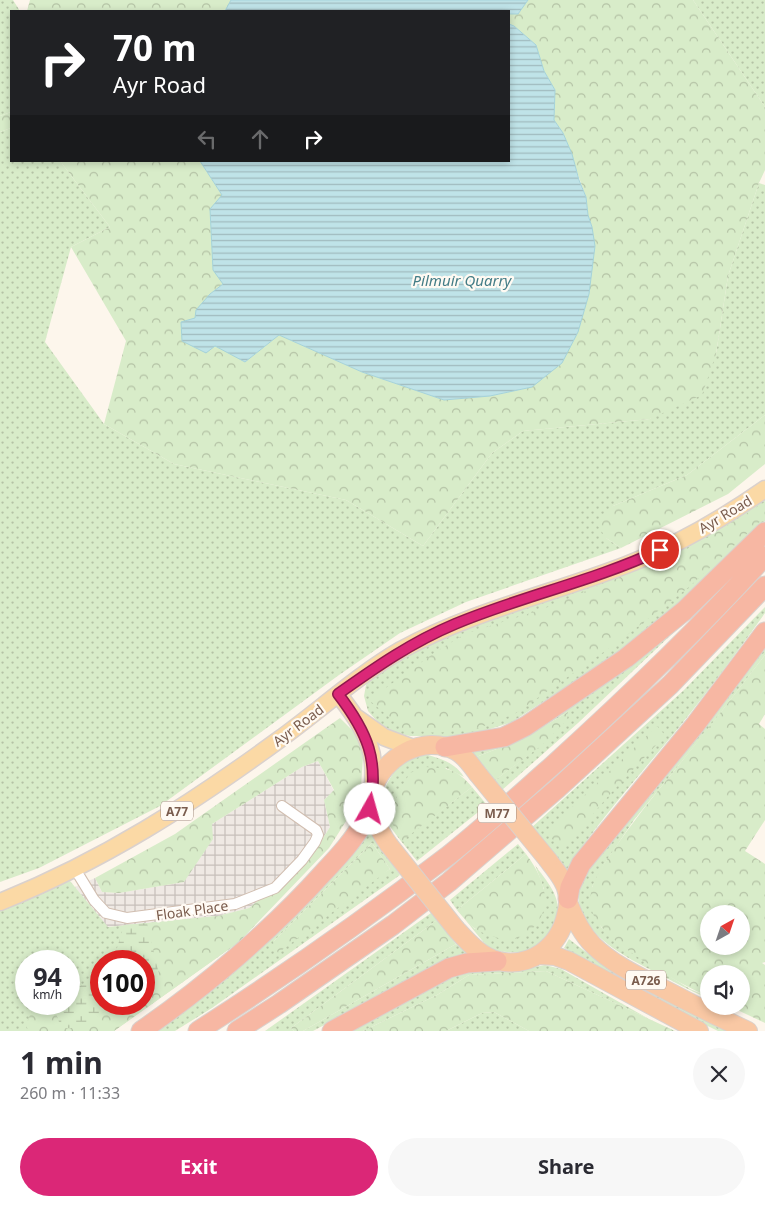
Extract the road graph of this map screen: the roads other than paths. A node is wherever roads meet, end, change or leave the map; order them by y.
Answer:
1 (765, 489) edge
2 (765, 532) edge
3 (765, 556) edge
4 (765, 586) edge
5 (765, 632) edge
6 (338, 694) junction
7 (356, 717) junction
8 (446, 747) junction
9 (413, 748) junction
10 (372, 793) junction
11 (282, 806) dead end
12 (76, 869) junction
13 (568, 900) junction
14 (0, 902) edge
15 (540, 955) junction
16 (497, 960) junction
17 (141, 1031) edge
18 (198, 1031) edge
19 (237, 1031) edge
20 (332, 1031) edge
21 (699, 1031) edge
22 (748, 1031) edge

1 - 6 main road, Ayr Road / A77
2 - 8 highway
3 - 18 highway, M77
4 - 19 highway, M77
5 - 13 highway
6 - 7 main road, A726
6 - 12 main road, Ayr Road / A77
7 - 9 main road, A726
7 - 10 main road, A726
8 - 9 highway, A726
8 - 13 highway, A726, bridge
9 - 10 highway, A726
10 - 16 highway, A726, bridge
10 - 17 highway
11 - 12 street, Floak Place
12 - 14 main road, Ayr Road / A77
13 - 15 highway, A726
13 - 22 highway, A726
15 - 16 highway, A726
15 - 21 highway, A726
16 - 20 highway

